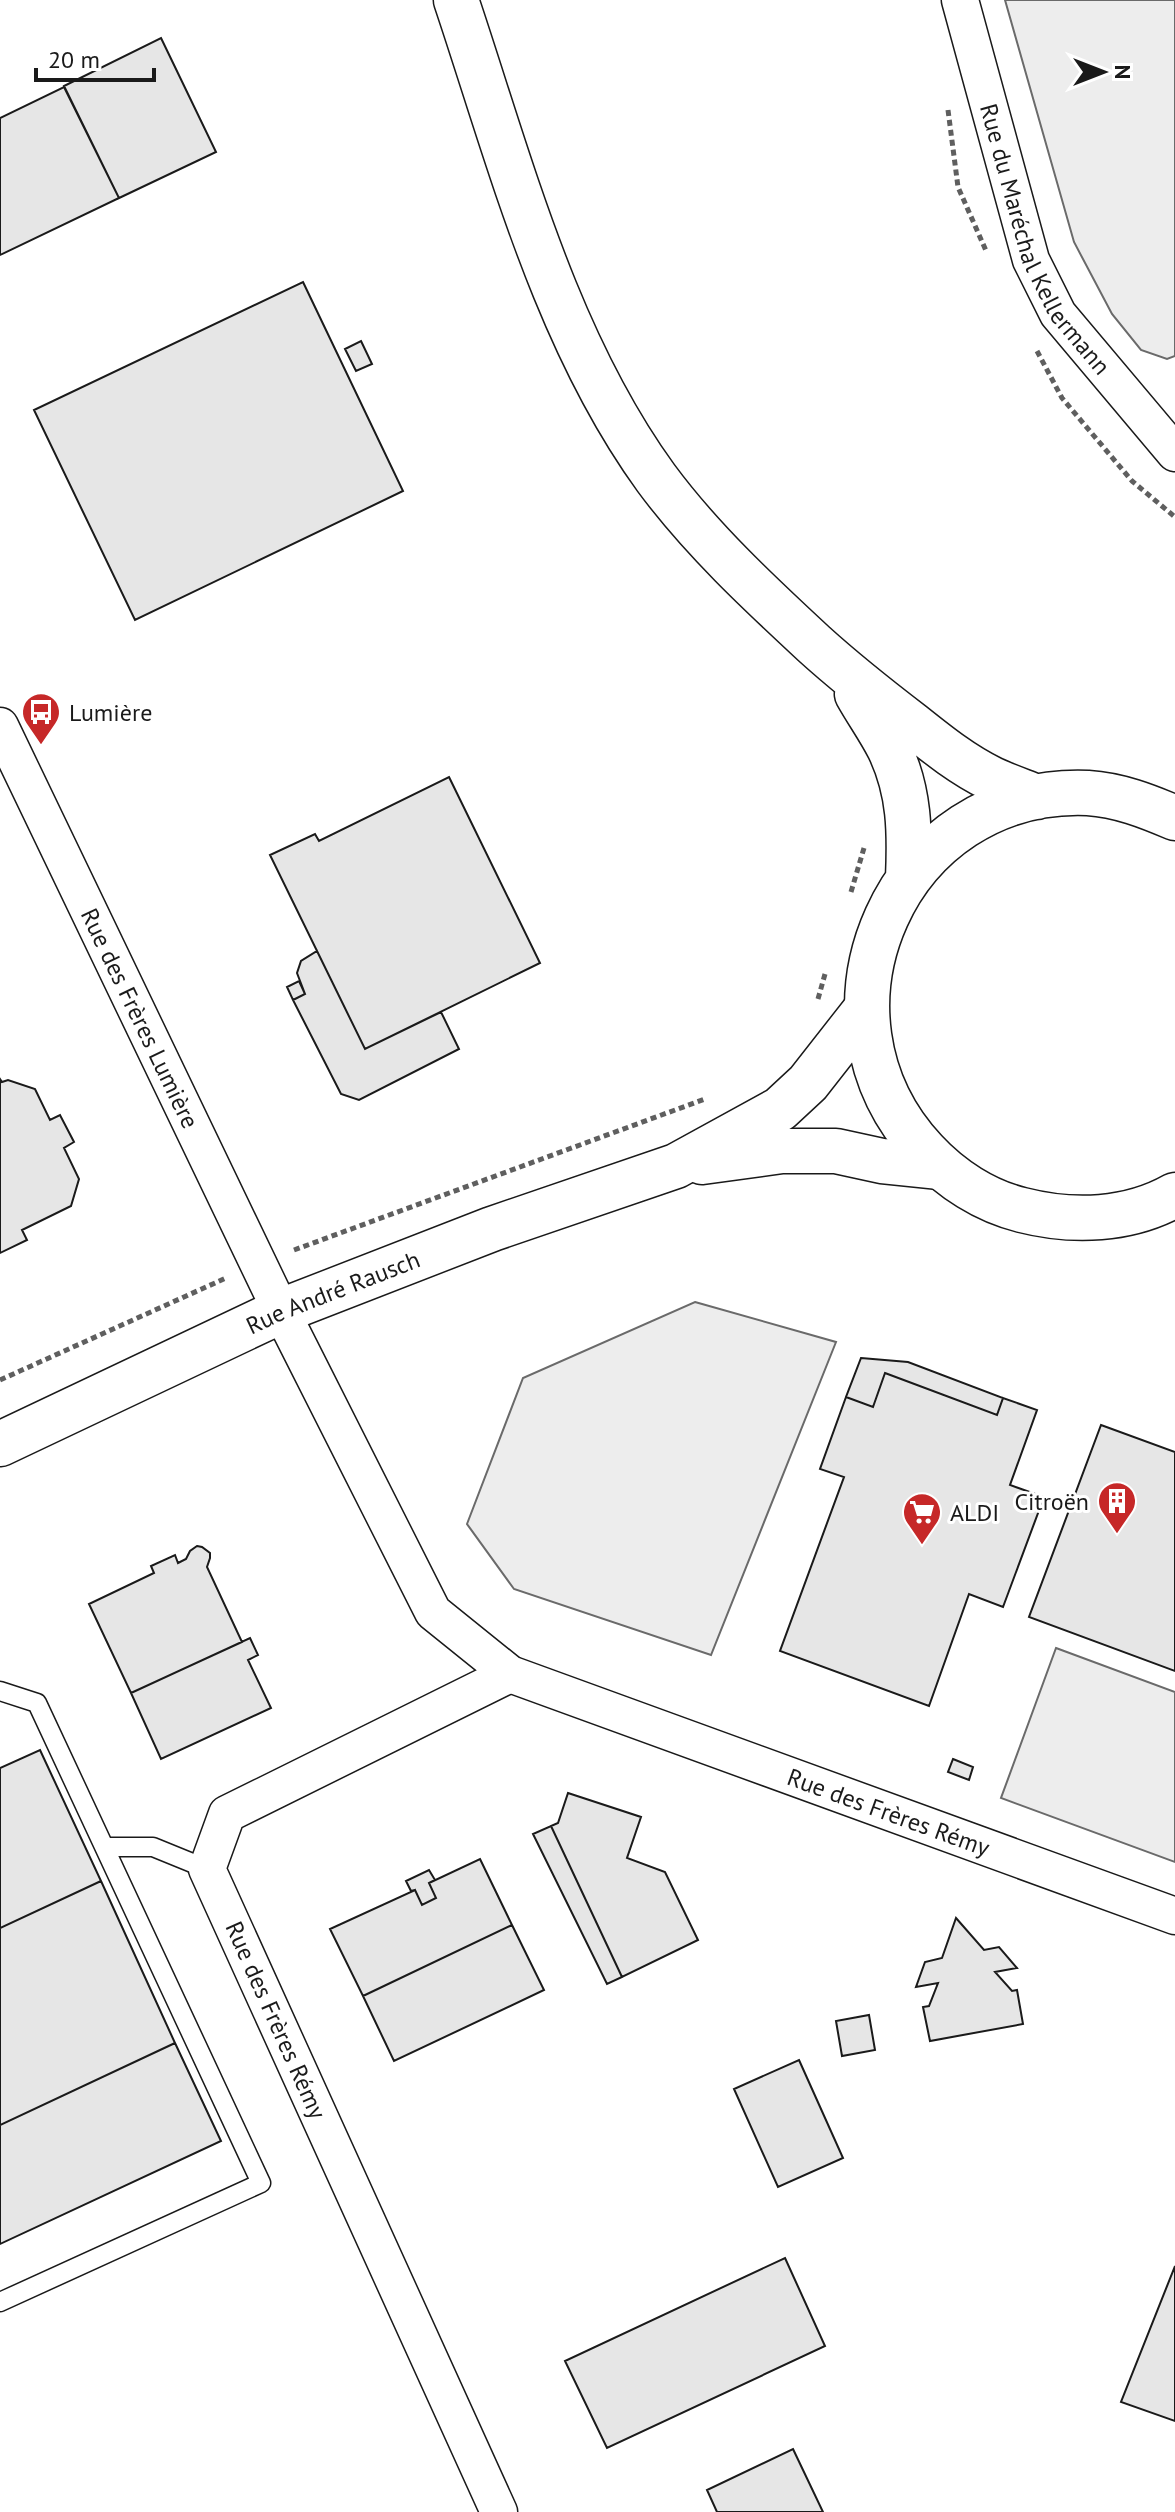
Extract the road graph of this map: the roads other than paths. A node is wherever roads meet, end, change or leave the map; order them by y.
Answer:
1 (456, 0) edge
2 (960, 0) edge
3 (1174, 448) edge
4 (843, 671) junction
5 (0, 726) edge
6 (1037, 797) junction
7 (1175, 818) edge
8 (908, 879) junction
9 (866, 1009) junction
10 (676, 1166) junction
11 (940, 1167) junction
12 (1175, 1195) edge
13 (1128, 1213) junction
14 (1175, 1228) edge
15 (281, 1311) junction
16 (0, 1444) edge
17 (510, 1674) junction
18 (0, 1691) edge
19 (106, 1847) junction
20 (207, 1869) junction
21 (1175, 1916) edge
22 (0, 2302) edge
23 (499, 2512) edge

1 - 4 main road
2 - 3 street, Rue du Maréchal Kellermann
4 - 6 main road
4 - 8 main road
5 - 15 street, Rue des Frères Lumière
6 - 7 main road
6 - 8 main road
8 - 9 main road
9 - 10 main road, Rue André Rausch
9 - 11 main road
10 - 11 main road, Rue André Rausch
10 - 15 main road, Rue André Rausch
11 - 13 main road
12 - 13 main road
13 - 14 main road
15 - 16 main road, Rue André Rausch
15 - 17 street, Rue des Frères Rémy
17 - 20 street
17 - 21 street, Rue des Frères Rémy
18 - 19 lane
19 - 20 lane
19 - 22 lane
20 - 23 street, Rue des Frères Rémy

